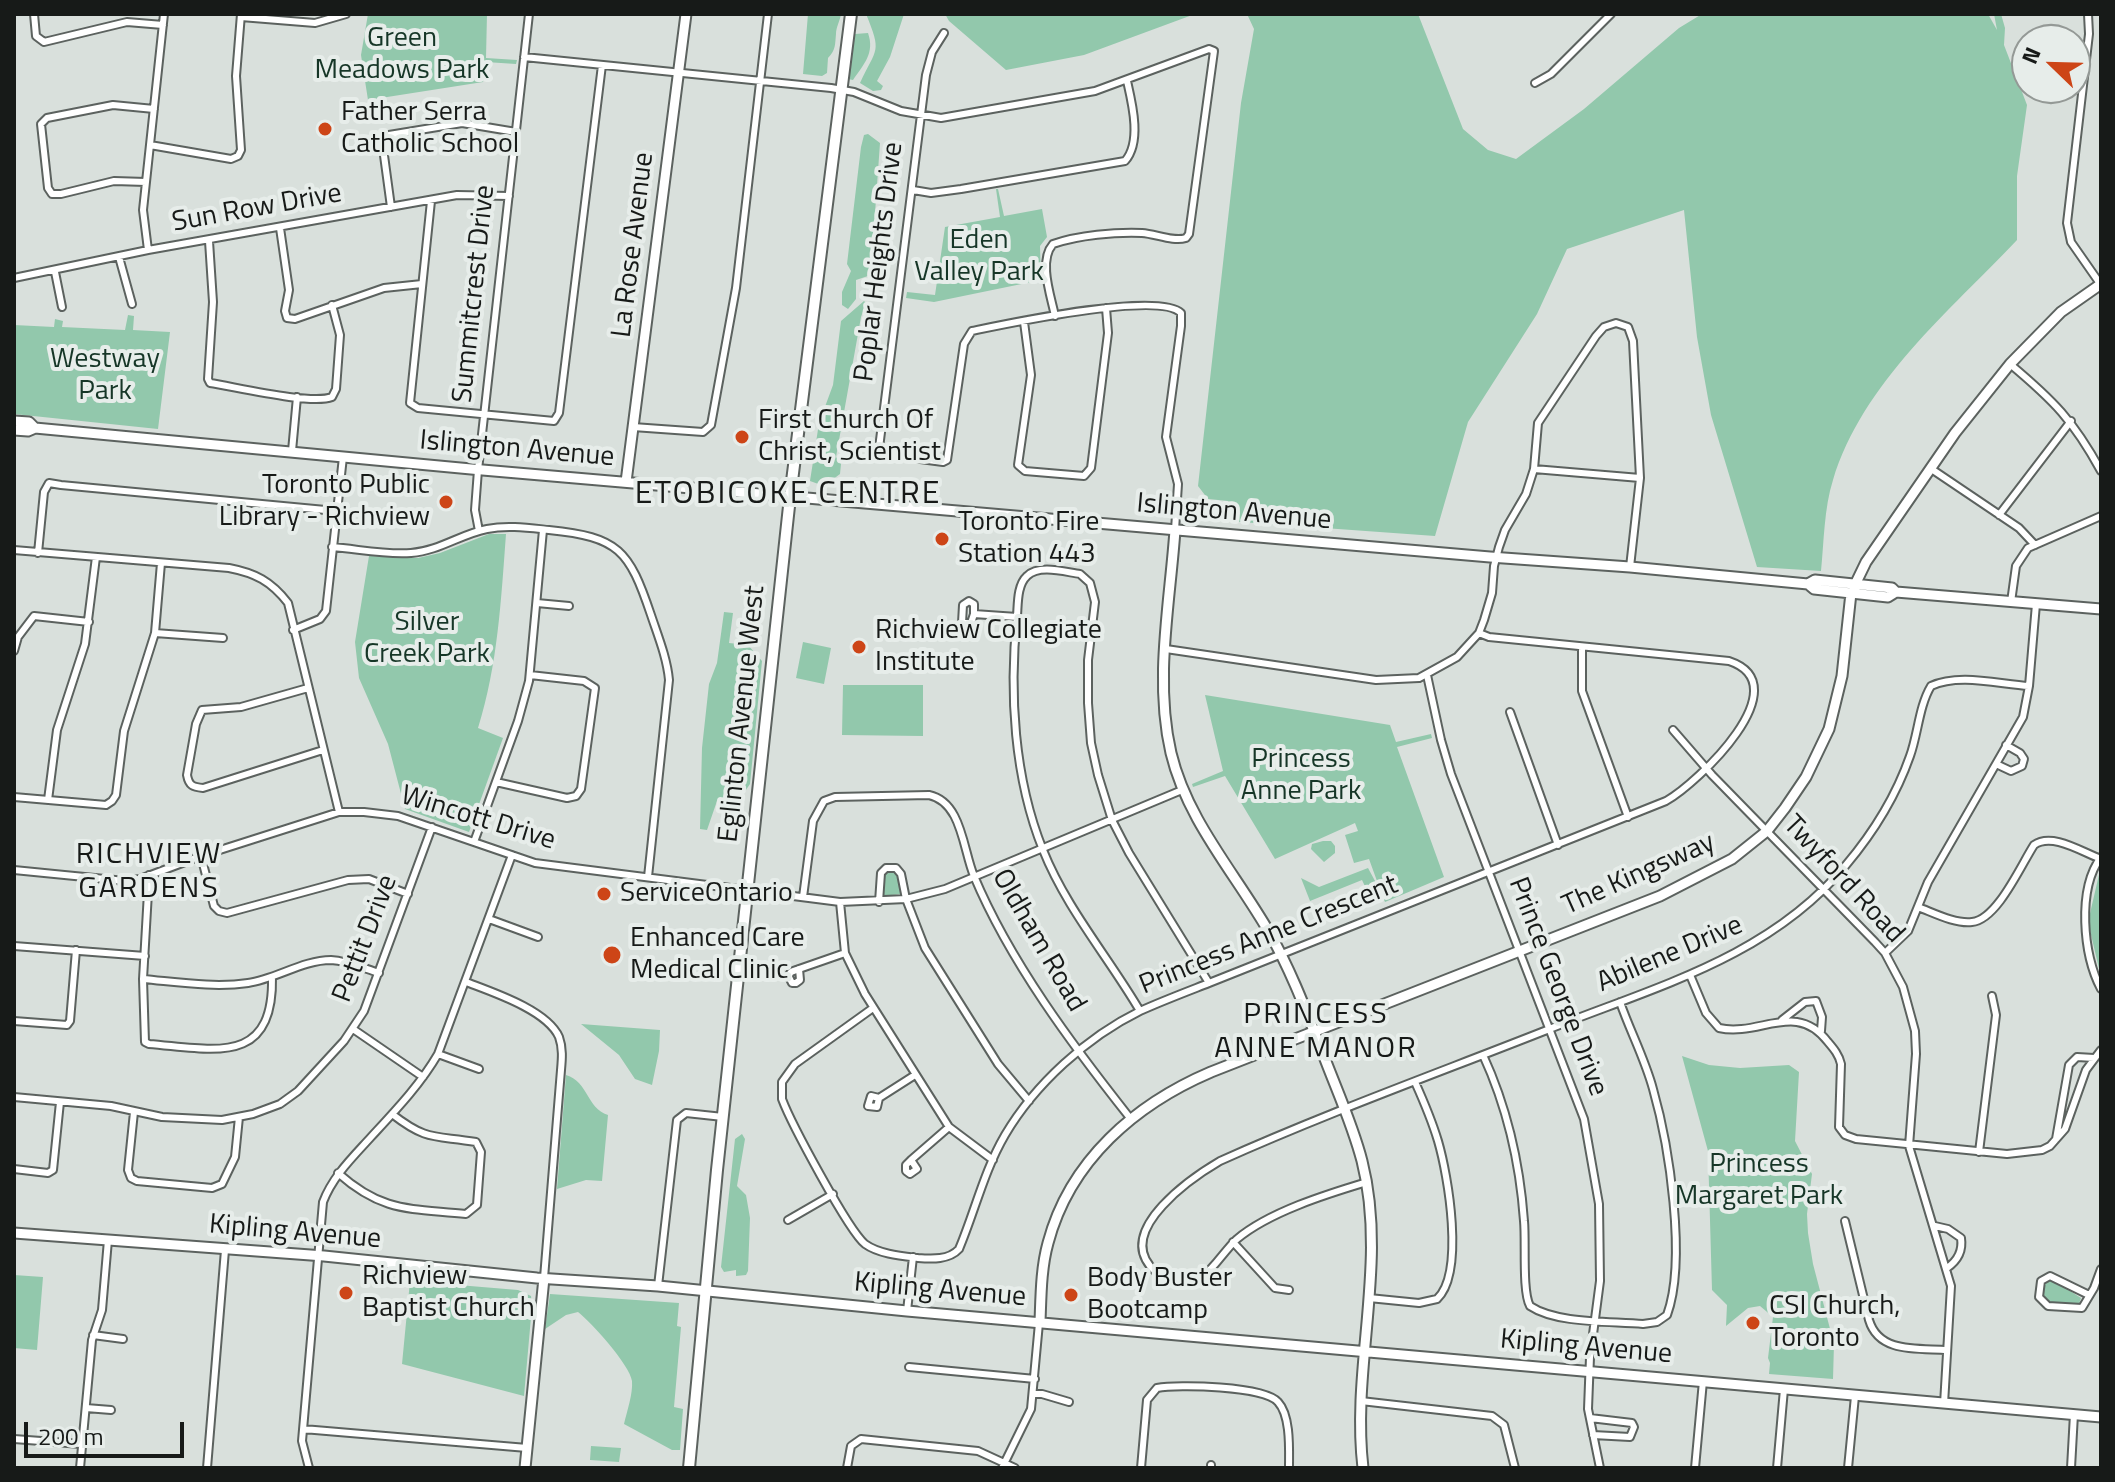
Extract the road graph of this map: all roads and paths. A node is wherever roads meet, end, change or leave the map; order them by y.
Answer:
1 (34, 14) edge
2 (164, 14) edge
3 (346, 14) edge
4 (529, 14) edge
5 (686, 14) edge
6 (768, 14) edge
7 (851, 14) edge
8 (1611, 14) edge
9 (2088, 14) edge
10 (241, 16) edge
11 (163, 25) junction
12 (944, 33) dead end
13 (524, 57) junction
14 (602, 65) junction
15 (679, 72) junction
16 (761, 79) junction
17 (1127, 81) junction
18 (1535, 83) dead end
19 (840, 89) junction
20 (154, 109) junction
21 (921, 115) junction
22 (516, 132) junction
23 (150, 145) junction
24 (146, 182) junction
25 (913, 190) junction
26 (509, 196) junction
27 (431, 201) junction
28 (391, 207) junction
29 (280, 228) junction
30 (209, 241) junction
31 (148, 250) junction
32 (119, 257) junction
33 (55, 272) junction
34 (14, 278) edge
35 (422, 284) junction
36 (2101, 285) edge
37 (132, 304) dead end
38 (332, 305) junction
39 (62, 307) dead end
40 (1106, 308) junction
41 (1055, 316) junction
42 (1024, 322) junction
43 (2010, 364) junction
44 (297, 397) junction
45 (484, 415) junction
46 (14, 421) edge
47 (2071, 421) junction
48 (633, 427) junction
49 (35, 428) junction
50 (14, 430) edge
51 (292, 451) junction
52 (343, 457) junction
53 (1930, 468) junction
54 (1534, 469) junction
55 (478, 470) junction
56 (2101, 471) edge
57 (1640, 478) junction
58 (626, 482) junction
59 (790, 497) junction
60 (336, 511) junction
61 (1999, 515) junction
62 (2101, 516) edge
63 (543, 530) junction
64 (1175, 530) junction
65 (479, 531) junction
66 (2035, 545) junction
67 (332, 547) junction
68 (14, 550) edge
69 (38, 553) junction
70 (96, 557) junction
71 (1496, 557) junction
72 (161, 563) junction
73 (1630, 567) junction
74 (1852, 588) junction
75 (2011, 602) junction
76 (537, 603) junction
77 (2036, 604) junction
78 (569, 606) dead end
79 (2101, 609) edge
80 (974, 614) dead end
81 (1017, 617) junction
82 (89, 622) junction
83 (293, 630) junction
84 (155, 633) junction
85 (1479, 633) junction
86 (223, 638) dead end
87 (1582, 647) junction
88 (1166, 649) junction
89 (14, 651) edge
90 (530, 675) junction
91 (1427, 675) junction
92 (2029, 686) junction
93 (308, 688) junction
94 (1510, 712) dead end
95 (1673, 730) dead end
96 (2006, 745) junction
97 (323, 750) junction
98 (1996, 764) junction
99 (1707, 770) junction
100 (496, 782) junction
101 (1182, 790) junction
102 (14, 797) edge
103 (48, 800) junction
104 (339, 812) junction
105 (1628, 817) junction
106 (1112, 820) junction
107 (432, 827) junction
108 (1767, 831) junction
109 (474, 842) junction
110 (1558, 845) junction
111 (1043, 849) junction
112 (512, 855) junction
113 (201, 856) junction
114 (2101, 858) edge
115 (14, 870) edge
116 (1489, 873) junction
117 (149, 875) junction
118 (648, 877) junction
119 (974, 877) junction
120 (748, 889) junction
121 (1824, 890) junction
122 (408, 894) junction
123 (803, 897) junction
124 (906, 899) junction
125 (840, 902) junction
126 (879, 902) junction
127 (1918, 907) junction
128 (489, 919) junction
129 (538, 937) dead end
130 (14, 946) edge
131 (76, 950) junction
132 (1520, 950) junction
133 (845, 953) junction
134 (1885, 953) junction
135 (1281, 954) junction
136 (145, 956) junction
137 (799, 969) dead end
138 (379, 973) junction
139 (1690, 975) junction
140 (272, 977) junction
141 (143, 979) junction
142 (466, 982) junction
143 (1209, 983) junction
144 (2101, 989) edge
145 (1992, 996) dead end
146 (1620, 1002) junction
147 (873, 1008) junction
148 (1140, 1011) junction
149 (14, 1021) edge
150 (1779, 1022) junction
151 (353, 1029) junction
152 (1549, 1029) junction
153 (1314, 1031) junction
154 (1821, 1031) junction
155 (2101, 1050) edge
156 (1079, 1053) junction
157 (438, 1054) junction
158 (1483, 1055) junction
159 (2094, 1058) junction
160 (479, 1069) dead end
161 (915, 1075) junction
162 (423, 1077) junction
163 (1415, 1082) junction
164 (14, 1097) edge
165 (879, 1098) dead end
166 (1029, 1101) junction
167 (60, 1102) junction
168 (1345, 1110) junction
169 (134, 1112) junction
170 (392, 1114) junction
171 (239, 1117) junction
172 (723, 1117) junction
173 (1130, 1118) junction
174 (949, 1127) junction
175 (2056, 1140) junction
176 (1909, 1146) junction
177 (1979, 1152) junction
178 (911, 1160) dead end
179 (993, 1160) junction
180 (14, 1169) edge
181 (338, 1173) junction
182 (1367, 1182) junction
183 (833, 1194) junction
184 (788, 1220) dead end
185 (1845, 1221) dead end
186 (1935, 1226) junction
187 (14, 1233) edge
188 (108, 1240) junction
189 (1233, 1242) junction
190 (225, 1250) junction
191 (318, 1256) junction
192 (913, 1257) junction
193 (1947, 1268) junction
194 (2101, 1269) edge
195 (544, 1278) junction
196 (658, 1286) junction
197 (1289, 1290) dead end
198 (705, 1291) junction
199 (2089, 1295) junction
200 (1369, 1298) junction
201 (907, 1311) junction
202 (1595, 1319) junction
203 (1040, 1322) junction
204 (93, 1335) junction
205 (123, 1339) dead end
206 (1364, 1350) junction
207 (1947, 1350) junction
208 (909, 1367) dead end
209 (1590, 1371) junction
210 (1035, 1379) junction
211 (1703, 1381) junction
212 (1784, 1389) junction
213 (1033, 1394) junction
214 (1855, 1396) junction
215 (1361, 1401) junction
216 (1069, 1402) dead end
217 (1944, 1404) junction
218 (86, 1408) junction
219 (111, 1410) dead end
220 (2074, 1414) junction
221 (2101, 1417) edge
222 (1590, 1418) junction
223 (303, 1429) junction
224 (1593, 1435) junction
225 (14, 1439) edge
226 (81, 1444) junction
227 (527, 1448) junction
228 (1004, 1466) edge
229 (80, 1468) edge
230 (207, 1468) edge
231 (309, 1468) edge
232 (525, 1468) edge
233 (689, 1468) edge
234 (847, 1468) edge
235 (1015, 1468) edge
236 (1141, 1468) edge
237 (1289, 1468) edge
238 (1363, 1468) edge
239 (1515, 1468) edge
240 (1600, 1468) edge
241 (1695, 1468) edge
242 (1777, 1468) edge
243 (1848, 1468) edge
244 (2071, 1468) edge

1 - 11 street
2 - 11 street
3 - 10 street
4 - 13 street, Summitcrest Drive
5 - 15 main road, La Rose Avenue
6 - 16 street
7 - 19 main road, Eglinton Avenue West
8 - 18 street
9 - 36 street
10 - 23 street
11 - 20 street
12 - 21 street, Poplar Heights Drive
13 - 14 street
13 - 22 street, Summitcrest Drive
14 - 15 street
14 - 45 street
15 - 16 street
15 - 48 main road, La Rose Avenue
16 - 19 street
16 - 48 street
17 - 21 street
17 - 25 street
17 - 41 street
19 - 21 street
19 - 59 main road, Eglinton Avenue West
20 - 23 street
20 - 24 street
21 - 25 street, Poplar Heights Drive
22 - 26 street, Summitcrest Drive
22 - 28 street
23 - 24 street
24 - 31 street
25 - 42 street, Poplar Heights Drive
26 - 27 street, Sun Row Drive
26 - 45 street, Summitcrest Drive
27 - 28 street, Sun Row Drive
27 - 35 street
28 - 29 street, Sun Row Drive
29 - 30 street, Sun Row Drive
29 - 38 street
30 - 31 street, Sun Row Drive
30 - 44 street
31 - 32 street, Sun Row Drive
32 - 33 street, Sun Row Drive
32 - 37 street
33 - 34 street, Sun Row Drive
33 - 39 street
35 - 38 street
35 - 45 street
36 - 43 main road, The Kingsway
38 - 44 street
40 - 41 street, Poplar Heights Drive
40 - 42 street
40 - 64 street, Poplar Heights Drive
41 - 42 street, Poplar Heights Drive
43 - 47 street
43 - 53 main road, The Kingsway
44 - 51 street
45 - 55 street, Summitcrest Drive
46 - 49 main road, Islington Avenue
47 - 56 street
47 - 61 street
48 - 58 main road, La Rose Avenue
49 - 50 main road, Islington Avenue
49 - 51 main road, Islington Avenue
51 - 52 main road, Islington Avenue
52 - 55 main road, Islington Avenue
52 - 60 street
53 - 61 street
53 - 74 main road, The Kingsway
54 - 57 street
54 - 57 street
54 - 71 street
55 - 58 main road, Islington Avenue
55 - 65 street, Summitcrest Drive
57 - 73 street
58 - 59 main road, Islington Avenue
59 - 64 main road, Islington Avenue
59 - 120 main road, Eglinton Avenue West
60 - 67 street
60 - 69 street
61 - 66 street
62 - 66 street
63 - 65 street
63 - 76 street
63 - 118 street
64 - 71 main road, Islington Avenue
64 - 88 main road
65 - 67 street
66 - 75 street
67 - 83 street
68 - 69 street
69 - 70 street
70 - 72 street
70 - 82 street
71 - 73 main road, Islington Avenue
71 - 85 street
72 - 83 street
72 - 84 street
73 - 74 main road, Islington Avenue
74 - 75 main road, Islington Avenue
74 - 108 main road, The Kingsway
75 - 77 main road, Islington Avenue
76 - 78 street
76 - 90 street
77 - 79 main road, Islington Avenue
77 - 92 street
80 - 81 street
81 - 106 street
81 - 111 street
82 - 89 street
82 - 103 street
83 - 93 street
84 - 86 street
84 - 103 street
85 - 87 street, Princess Anne Crescent
85 - 91 street
87 - 99 street, Princess Anne Crescent
87 - 105 street
88 - 91 street
88 - 101 main road
90 - 100 street
90 - 100 street
91 - 116 street, Prince George Drive
92 - 96 street
92 - 121 street, Abilene Drive
93 - 97 street
93 - 97 street
94 - 110 street
95 - 99 street, Twyford Road
96 - 98 street
96 - 98 street
97 - 104 street
98 - 127 street
99 - 105 street, Princess Anne Crescent
99 - 108 street, Twyford Road
100 - 109 street
101 - 106 street, Wincott Drive
101 - 135 main road
102 - 103 street
104 - 107 street, Wincott Drive
104 - 113 street, Wincott Drive
105 - 110 street, Princess Anne Crescent
106 - 111 street, Wincott Drive
106 - 143 street
107 - 109 street, Wincott Drive
107 - 122 street, Pettit Drive
108 - 121 street, Twyford Road
108 - 132 main road, The Kingsway
109 - 112 street, Wincott Drive
110 - 116 street, Princess Anne Crescent
111 - 119 street, Wincott Drive
111 - 148 street
112 - 118 street, Wincott Drive
112 - 128 street
113 - 117 street, Wincott Drive
113 - 122 street
114 - 127 street
114 - 144 street
115 - 117 street, Wincott Drive
116 - 132 street, Prince George Drive
116 - 135 street, Princess Anne Crescent
117 - 136 street
118 - 120 street, Wincott Drive
119 - 123 street, Oldham Road
119 - 124 street, Wincott Drive
119 - 156 street, Oldham Road
120 - 123 street, Wincott Drive
120 - 172 main road, Eglinton Avenue West
121 - 134 street, Twyford Road
121 - 139 street, Abilene Drive
122 - 138 street, Pettit Drive
123 - 125 street, Wincott Drive
124 - 126 street, Wincott Drive
124 - 126 street
124 - 166 street
125 - 126 street, Wincott Drive
125 - 133 street
127 - 134 street
128 - 129 street
128 - 142 street
130 - 131 street
131 - 136 street
131 - 149 street
132 - 152 street, Prince George Drive
132 - 153 main road, The Kingsway
133 - 137 street
133 - 147 street
134 - 176 street, Twyford Road
135 - 143 street, Princess Anne Crescent
135 - 153 main road
136 - 141 street
138 - 140 street
138 - 151 street, Pettit Drive
139 - 146 street, Abilene Drive
139 - 150 street
140 - 141 street
140 - 141 street
142 - 157 street
142 - 195 street
143 - 148 street, Princess Anne Crescent
145 - 177 street
146 - 152 street, Abilene Drive
146 - 202 street
147 - 161 street
147 - 183 street, Princess Anne Crescent
148 - 156 street, Princess Anne Crescent
150 - 154 street
150 - 154 street
151 - 162 street
151 - 171 street, Pettit Drive
152 - 158 street, Abilene Drive
152 - 202 street, Prince George Drive
153 - 168 main road
153 - 173 main road, The Kingsway
154 - 176 street
155 - 159 street
156 - 166 street, Princess Anne Crescent
156 - 173 street, Oldham Road
157 - 160 street
157 - 162 street
158 - 163 street, Abilene Drive
158 - 202 street
159 - 175 street
159 - 175 street
161 - 165 street
161 - 174 street
162 - 170 street
163 - 168 street, Abilene Drive
163 - 200 street
164 - 167 street, Pettit Drive
166 - 179 street, Princess Anne Crescent
167 - 169 street, Pettit Drive
167 - 180 street
168 - 182 main road
168 - 189 street, Abilene Drive
169 - 171 street, Pettit Drive
169 - 171 street
170 - 181 street
170 - 181 street
172 - 196 street
172 - 198 main road, Eglinton Avenue West
173 - 203 main road, The Kingsway
174 - 178 street
174 - 179 street
175 - 177 street
176 - 177 street
176 - 186 street, Twyford Road
179 - 192 street, Princess Anne Crescent
181 - 191 street
182 - 189 street
182 - 200 main road
183 - 184 street
183 - 192 street, Princess Anne Crescent
185 - 207 street
186 - 193 street, Twyford Road
186 - 193 street, Twyford Road
187 - 188 main road, Kipling Avenue
188 - 190 main road, Kipling Avenue
188 - 204 street
189 - 197 street
190 - 191 main road, Kipling Avenue
190 - 230 street
191 - 195 main road, Kipling Avenue
191 - 223 street
192 - 201 street
193 - 207 street, Twyford Road
194 - 199 street
195 - 196 main road, Kipling Avenue
195 - 227 main road
196 - 198 main road, Kipling Avenue
198 - 201 main road, Kipling Avenue
198 - 233 main road, Eglinton Avenue West
199 - 199 street
200 - 206 main road
201 - 203 main road, Kipling Avenue
202 - 209 street, Prince George Drive
203 - 206 main road, Kipling Avenue
203 - 210 street
204 - 205 street
204 - 218 street
206 - 209 main road, Kipling Avenue
206 - 215 main road
207 - 217 street, Twyford Road
208 - 210 street
209 - 211 main road, Kipling Avenue
209 - 222 street, Prince George Drive
210 - 213 street
211 - 212 main road, Kipling Avenue
211 - 241 street
212 - 214 main road, Kipling Avenue
212 - 242 street
213 - 216 street
213 - 228 street
214 - 217 main road, Kipling Avenue
214 - 243 street
215 - 238 main road
215 - 239 street
217 - 220 main road, Kipling Avenue
218 - 219 street
218 - 226 street
220 - 221 main road, Kipling Avenue
220 - 244 street
222 - 224 street, Prince George Drive
222 - 224 street
223 - 227 street
223 - 231 street
224 - 240 street, Prince George Drive
225 - 226 street
226 - 229 street
227 - 232 main road
228 - 234 street
228 - 235 street
236 - 237 street

